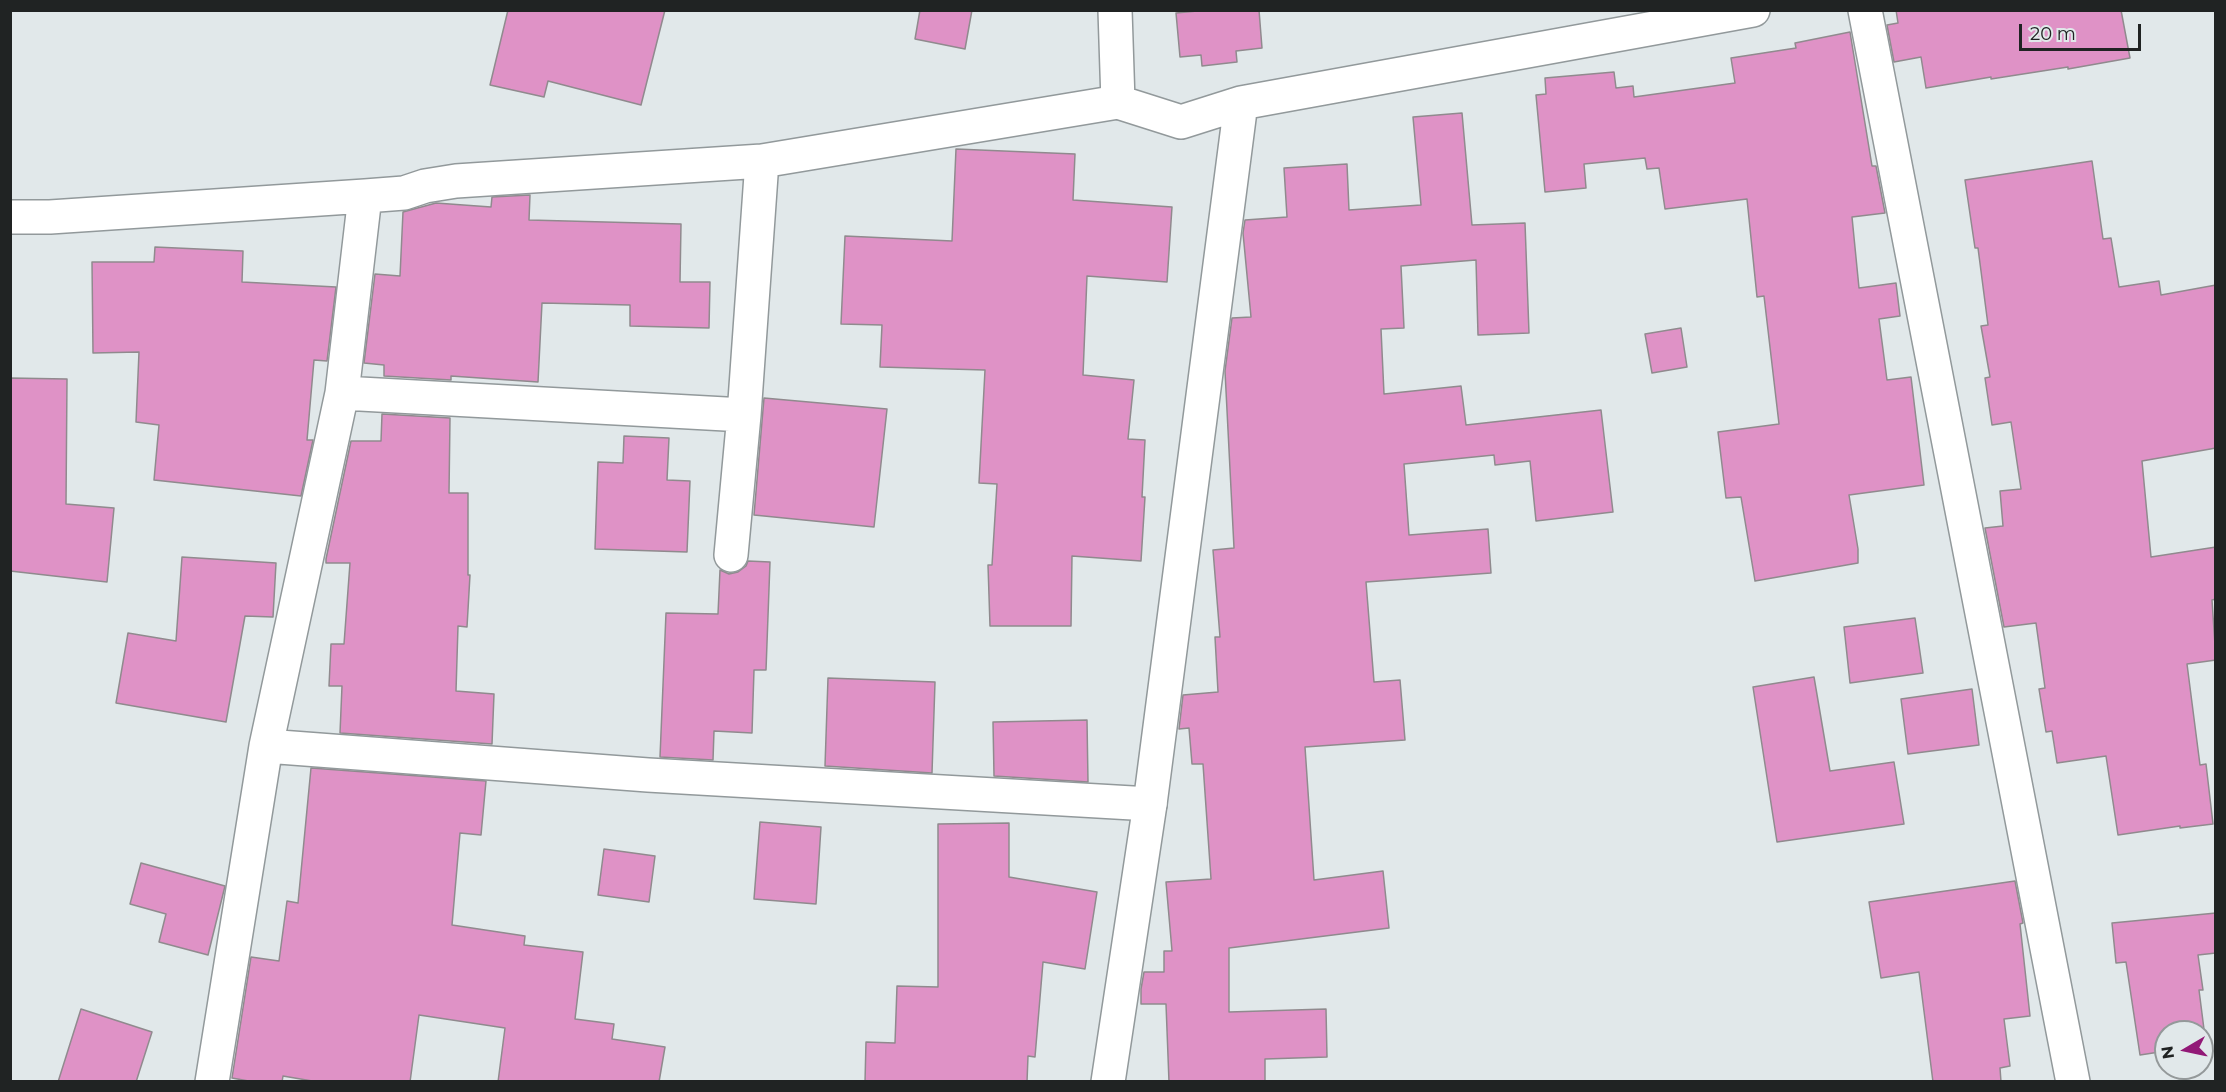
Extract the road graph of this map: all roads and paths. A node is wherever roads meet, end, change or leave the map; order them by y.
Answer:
1 (1115, 10) edge
2 (1753, 10) edge
3 (1865, 10) edge
4 (1118, 102) junction
5 (1241, 103) junction
6 (762, 161) junction
7 (365, 196) junction
8 (10, 217) edge
9 (342, 393) junction
10 (744, 415) junction
11 (731, 555) dead end
12 (266, 746) junction
13 (1150, 804) junction
14 (212, 1082) edge
15 (1108, 1082) edge
16 (2073, 1082) edge

1 - 4 street
2 - 5 street
3 - 16 street
4 - 5 street
4 - 6 street
5 - 13 street
6 - 7 street
6 - 10 street
7 - 8 street
7 - 9 street
9 - 10 street
9 - 12 street
10 - 11 street
12 - 13 street
12 - 14 street
13 - 15 street

